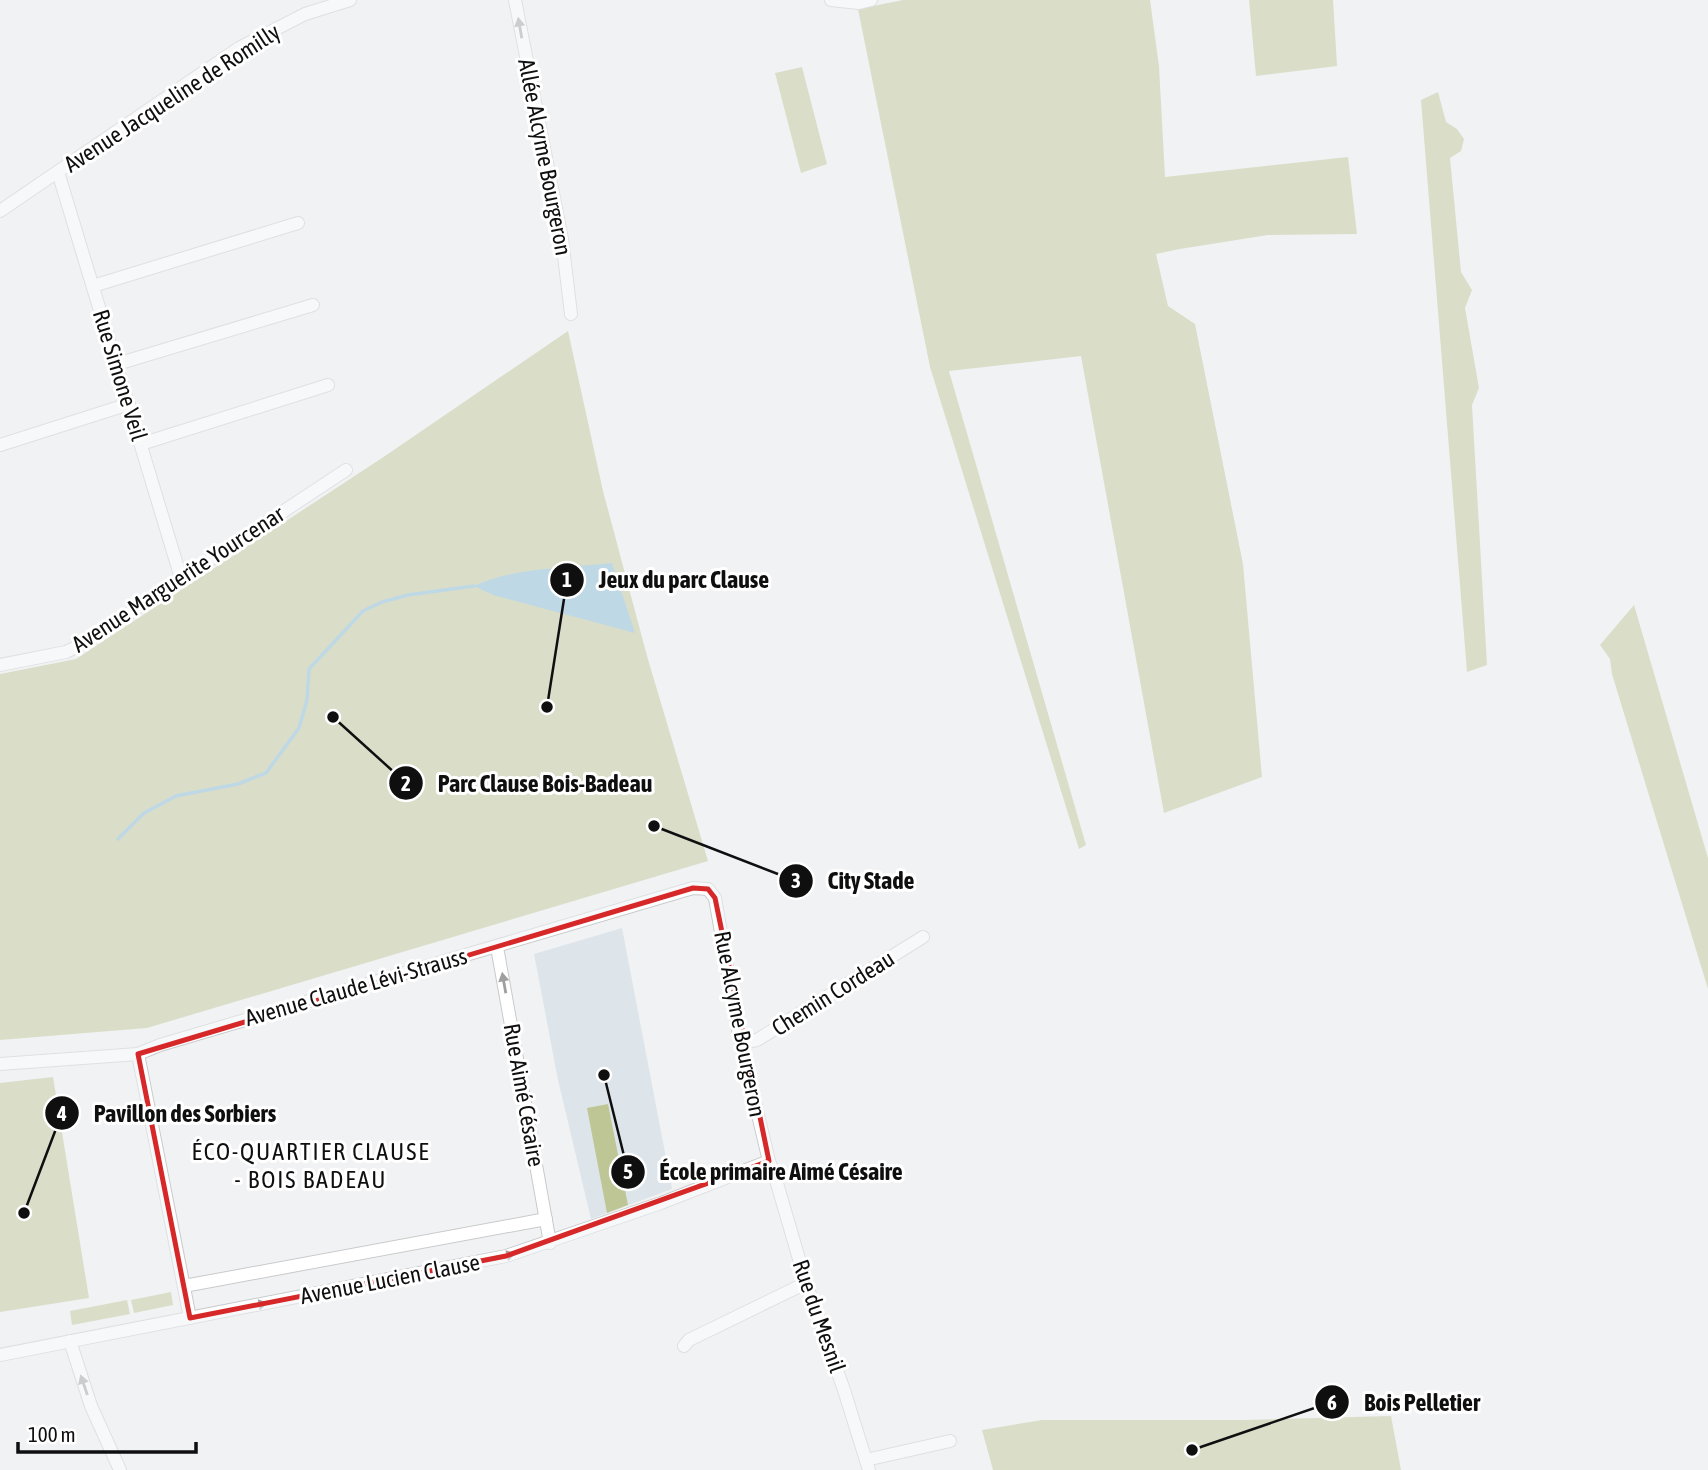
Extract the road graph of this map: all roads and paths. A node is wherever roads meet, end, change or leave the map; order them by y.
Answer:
1 (351, 0) edge
2 (515, 0) edge
3 (831, 0) edge
4 (871, 0) edge
5 (58, 172) junction
6 (0, 211) edge
7 (298, 223) dead end
8 (93, 286) junction
9 (313, 305) dead end
10 (571, 314) dead end
11 (117, 364) junction
12 (328, 385) dead end
13 (129, 404) junction
14 (141, 444) junction
15 (0, 445) edge
16 (346, 470) dead end
17 (181, 578) junction
18 (0, 665) edge
19 (708, 889) joint
20 (923, 937) dead end
21 (497, 947) junction
22 (741, 1043) junction
23 (138, 1054) junction
24 (0, 1064) edge
25 (769, 1161) junction
26 (546, 1219) junction
27 (550, 1243) junction
28 (806, 1283) junction
29 (184, 1286) junction
30 (191, 1318) junction
31 (70, 1341) junction
32 (684, 1346) dead end
33 (0, 1355) edge
34 (950, 1441) dead end
35 (868, 1465) edge
36 (120, 1470) edge

1 - 5 street, Avenue Jacqueline de Romilly
10 -> 2 street, Allée Alcyme Bourgeron
3 - 4 street
5 - 6 street, Avenue Jacqueline de Romilly
5 - 8 street, Rue Simone Veil
7 - 8 street
8 - 11 street, Rue Simone Veil
9 - 11 street
11 - 13 street, Rue Simone Veil
12 - 14 street
13 - 14 street, Rue Simone Veil
13 - 15 street
14 - 17 street, Rue Simone Veil
16 - 17 street, Avenue Marguerite Yourcenar
17 - 18 street, Avenue Marguerite Yourcenar
19 - 21 street, Avenue Claude Lévi-Strauss
19 - 22 street, Rue Alcyme Bourgeron
20 - 22 street, Chemin Cordeau
21 - 23 street, Avenue Claude Lévi-Strauss
26 -> 21 street, Rue Aimé Césaire
22 - 25 street, Rue Alcyme Bourgeron
23 - 24 street, Avenue Claude Lévi-Strauss
23 - 29 street
25 - 27 street, Avenue Lucien Clause
25 - 28 street, Rue du Mesnil
26 - 27 street, Rue Aimé Césaire
26 - 29 street
30 -> 27 street, Avenue Lucien Clause
28 - 32 street
28 - 35 street, Rue du Mesnil
29 - 30 street
30 - 31 street, Avenue Lucien Clause
31 - 33 street, Avenue Lucien Clause
36 -> 31 street
34 - 35 street

